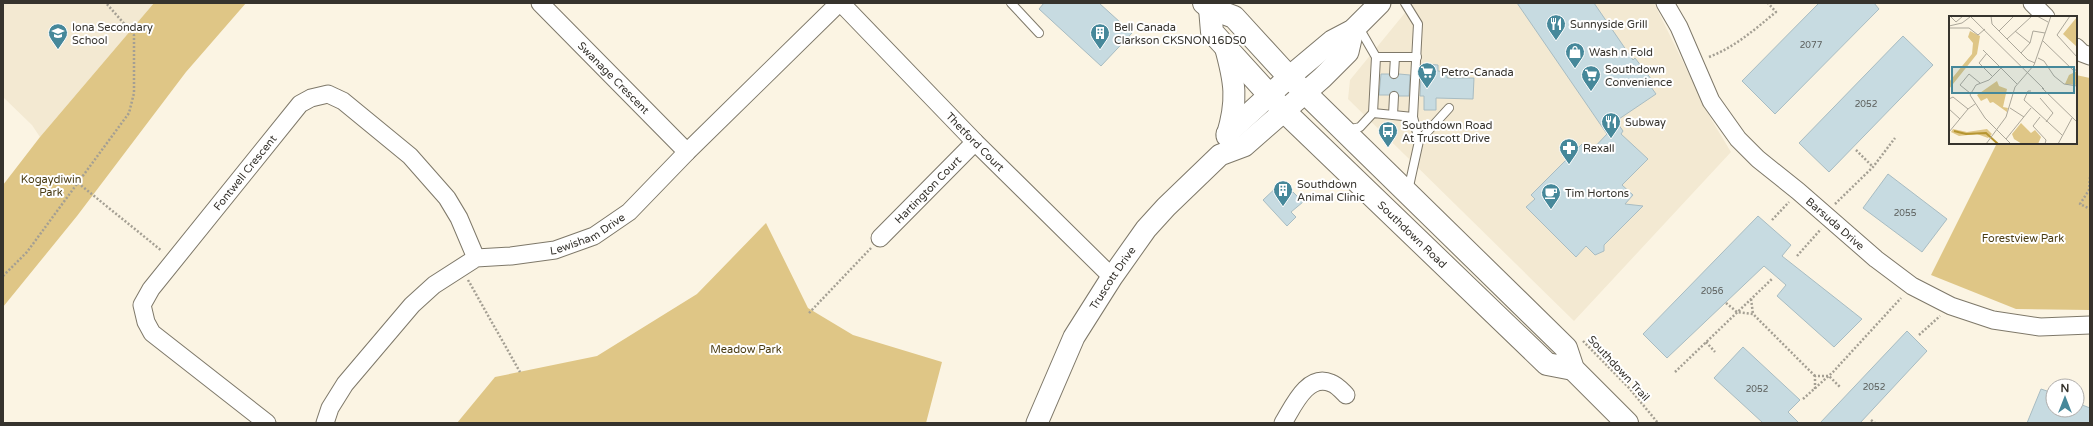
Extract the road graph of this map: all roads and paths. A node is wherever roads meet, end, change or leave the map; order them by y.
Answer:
1 (106, 3) edge
2 (540, 3) edge
3 (840, 3) edge
4 (1011, 3) edge
5 (1380, 3) edge
6 (1405, 3) edge
7 (1666, 3) edge
8 (1768, 3) edge
9 (2032, 3) edge
10 (1207, 6) edge
11 (2045, 16) edge
12 (1355, 28) junction
13 (1039, 33) dead end
14 (1225, 46) junction
15 (2077, 48) edge
16 (2090, 56) edge
17 (1376, 57) junction
18 (1395, 57) junction
19 (1417, 57) junction
20 (1693, 63) junction
21 (1394, 74) dead end
22 (1289, 77) junction
23 (1306, 93) junction
24 (1270, 95) junction
25 (1394, 96) dead end
26 (1449, 108) dead end
27 (1284, 110) junction
28 (1373, 113) junction
29 (1393, 115) junction
30 (1413, 117) junction
31 (1346, 130) junction
32 (1228, 134) junction
33 (1895, 138) dead end
34 (1419, 141) junction
35 (975, 142) junction
36 (1856, 150) dead end
37 (687, 152) junction
38 (1220, 155) junction
39 (1873, 167) junction
40 (2090, 177) edge
41 (78, 183) junction
42 (1407, 191) junction
43 (1798, 191) junction
44 (2090, 209) edge
45 (1827, 217) junction
46 (1772, 220) dead end
47 (880, 238) joint
48 (1797, 256) dead end
49 (476, 258) junction
50 (174, 261) junction
51 (462, 267) junction
52 (3, 276) edge
53 (1112, 277) junction
54 (1773, 278) dead end
55 (1912, 286) junction
56 (1751, 298) junction
57 (1726, 303) dead end
58 (1951, 306) junction
59 (1738, 312) junction
60 (809, 314) dead end
61 (1753, 314) junction
62 (2090, 325) edge
63 (1919, 334) dead end
64 (1581, 339) dead end
65 (1706, 342) junction
66 (1715, 352) dead end
67 (1573, 369) junction
68 (520, 372) dead end
69 (1675, 372) dead end
70 (1815, 376) junction
71 (1829, 376) junction
72 (1840, 387) dead end
73 (1815, 388) junction
74 (1346, 395) dead end
75 (1803, 399) dead end
76 (1871, 420) dead end
77 (267, 423) edge
78 (325, 423) edge
79 (1037, 423) edge
80 (1283, 423) edge
81 (1627, 423) edge
82 (1658, 423) edge
83 (1874, 423) edge

1 - 41 path
2 - 37 street, Swanage Crescent
3 - 35 street, Thetford Court
3 - 37 street, Lewisham Drive
4 - 13 lane
5 - 12 street, Truscott Drive
6 - 19 lane
7 - 20 street, Barsuda Drive
8 - 20 path
9 - 11 street
10 - 14 main road, Southdown Road
10 - 22 main road, Southdown Road
12 - 17 lane
12 - 22 street, Truscott Drive
12 - 23 street, Truscott Drive
14 - 24 main road, Southdown Road
14 - 32 street
15 - 16 street
17 - 18 lane
17 - 28 lane
18 - 19 lane
18 - 21 lane
19 - 30 lane
20 - 43 street, Barsuda Drive
22 - 23 main road, Southdown Road
22 - 24 street, Truscott Drive
23 - 27 street, Truscott Drive
23 - 31 main road, Southdown Road
24 - 27 main road, Southdown Road
24 - 32 street, Truscott Drive
25 - 29 lane
26 - 34 lane
27 - 38 street, Truscott Drive
27 - 67 main road, Southdown Road
28 - 29 lane
28 - 31 lane
29 - 30 lane
30 - 34 lane
31 - 42 main road, Southdown Road
32 - 38 street, Truscott Drive
33 - 39 path
34 - 42 lane
35 - 47 street, Hartington Court
35 - 53 street, Thetford Court
36 - 39 path
37 - 49 street, Lewisham Drive
38 - 53 street, Truscott Drive
39 - 45 path
40 - 44 path
41 - 50 path
41 - 52 path
42 - 67 main road, Southdown Road
43 - 45 street, Barsuda Drive
43 - 46 path
45 - 48 path
45 - 55 street, Barsuda Drive
47 - 60 path
49 - 50 street, Fontwell Crescent
49 - 51 street, Lewisham Drive
50 - 77 street, Fontwell Crescent
51 - 68 path
51 - 78 street, Lewisham Drive
53 - 79 street, Truscott Drive
54 - 56 path
55 - 58 street, Barsuda Drive
55 - 71 path
56 - 59 path
56 - 61 path
57 - 59 path
58 - 62 street, Barsuda Drive
58 - 63 path
59 - 61 path
59 - 65 path
61 - 70 path
64 - 82 path, Southdown Trail
65 - 66 path
65 - 69 path
67 - 81 main road, Southdown Road
70 - 71 path
70 - 73 path
71 - 72 path
71 - 73 path
73 - 75 path
74 - 80 street
76 - 83 path

